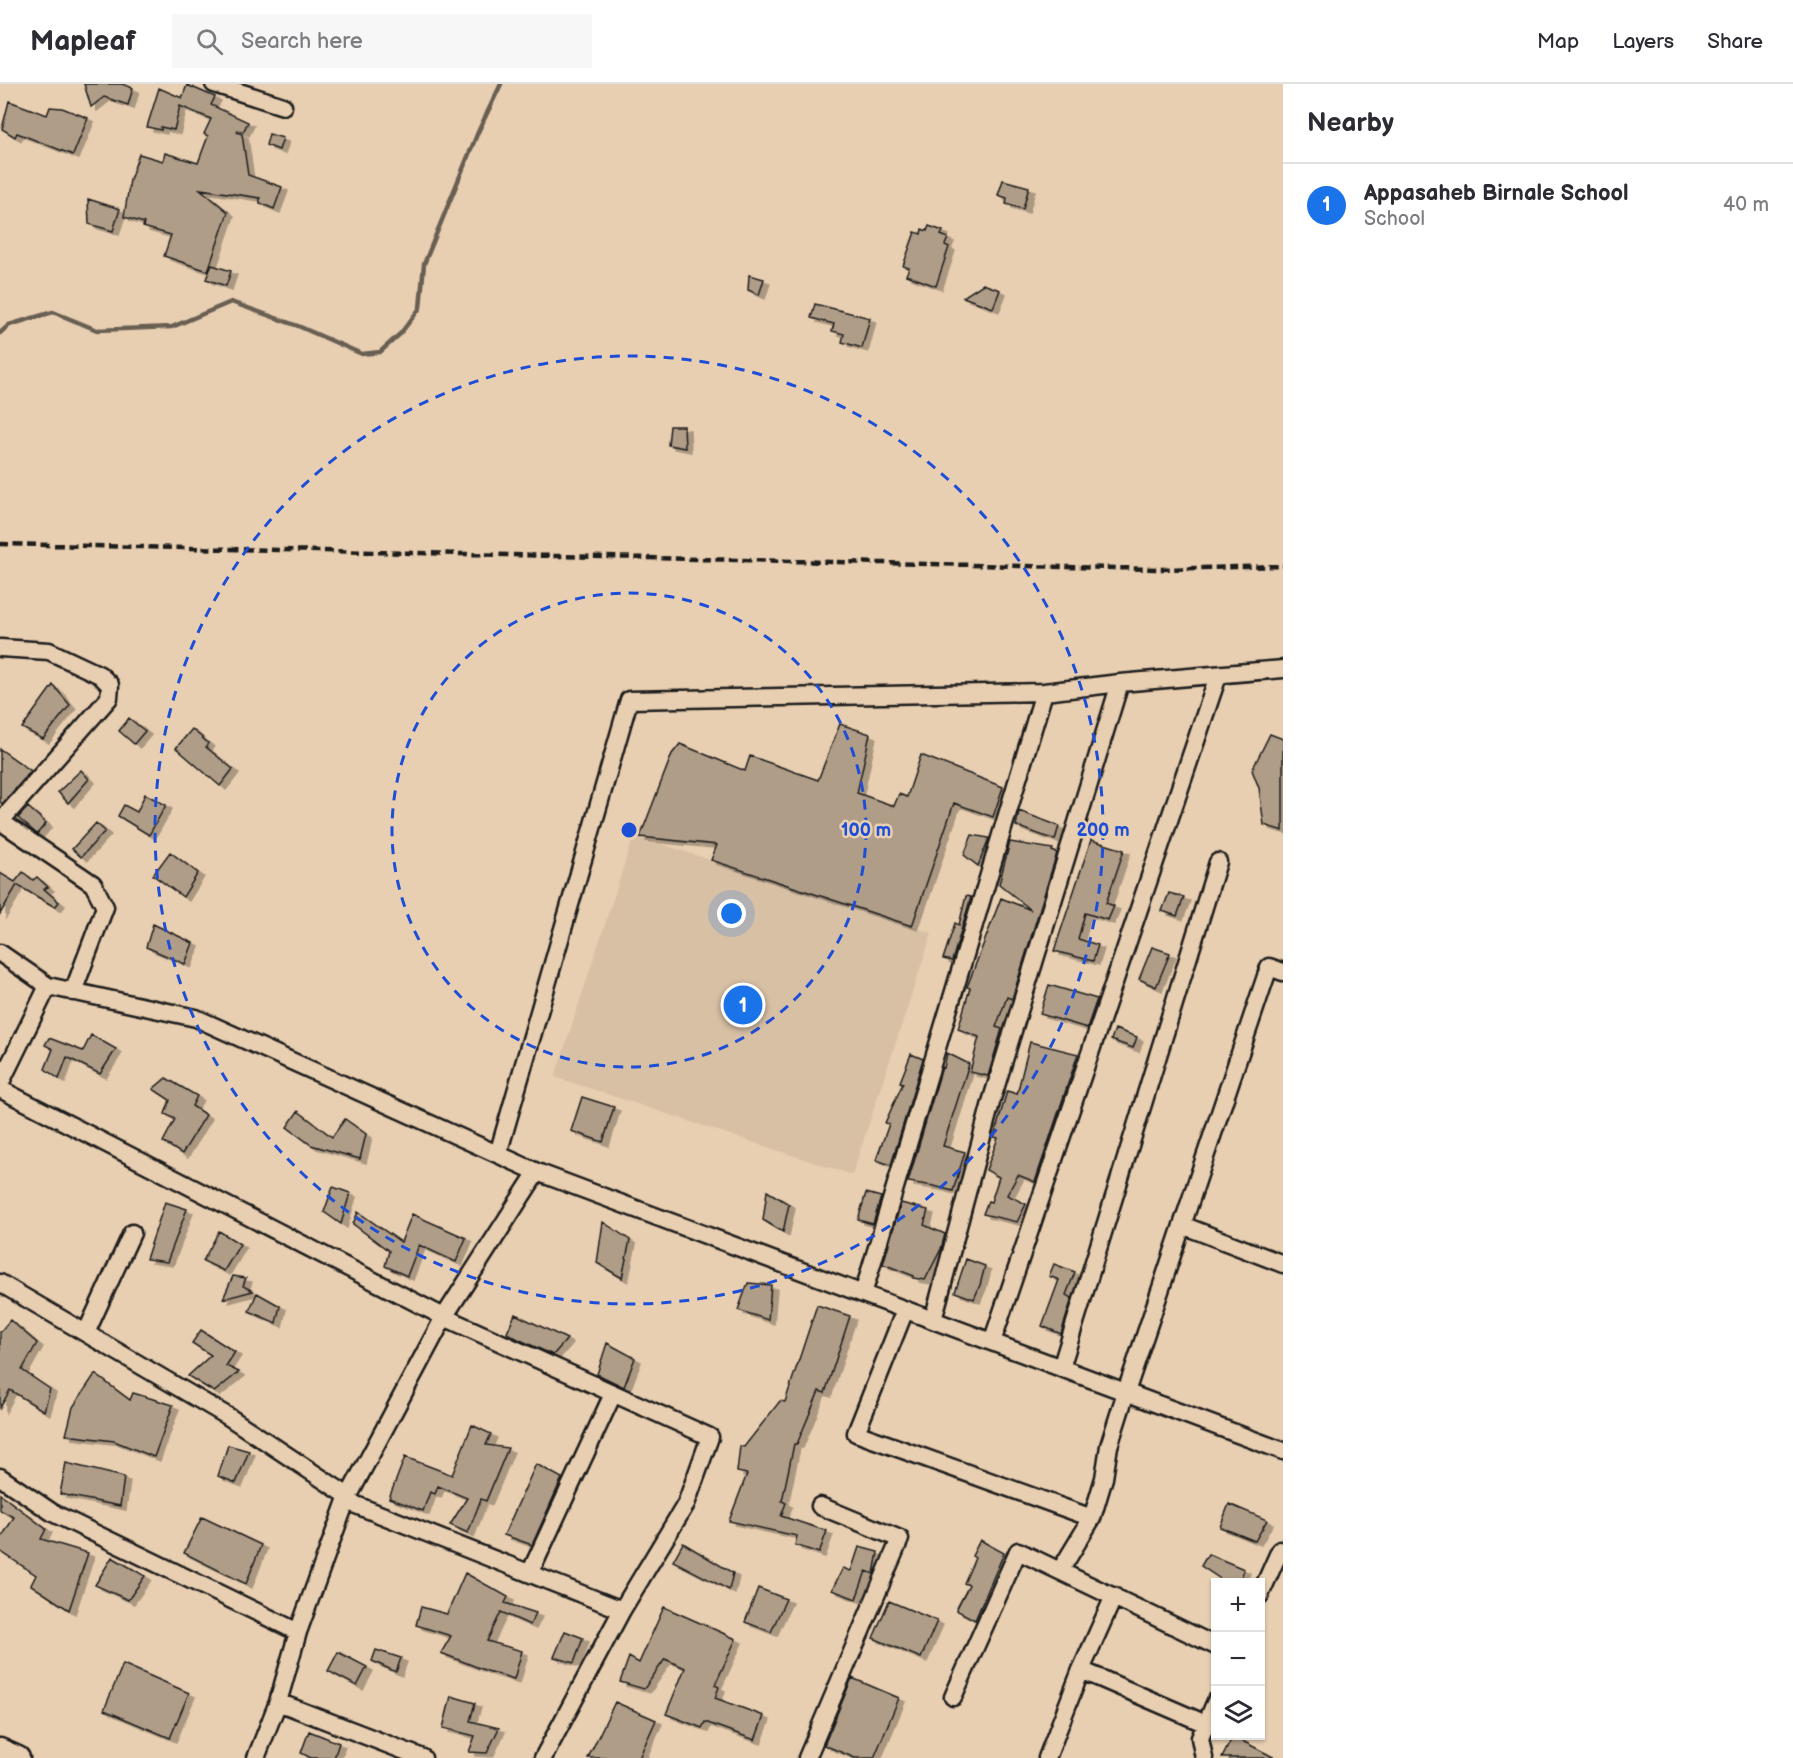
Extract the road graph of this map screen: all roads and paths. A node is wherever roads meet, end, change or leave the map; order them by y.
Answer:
1 (214, 84) edge
2 (283, 106) dead end
3 (0, 648) edge
4 (1283, 669) edge
5 (1218, 676) junction
6 (1120, 683) junction
7 (1044, 692) junction
8 (0, 822) edge
9 (1218, 862) dead end
10 (0, 953) edge
11 (1283, 972) edge
12 (48, 986) junction
13 (73, 992) junction
14 (0, 1084) edge
15 (0, 1089) edge
16 (498, 1154) junction
17 (537, 1172) junction
18 (1182, 1225) junction
19 (132, 1233) dead end
20 (1283, 1264) edge
21 (0, 1283) edge
22 (863, 1294) junction
23 (905, 1310) junction
24 (444, 1317) junction
25 (933, 1320) junction
26 (86, 1333) junction
27 (992, 1342) junction
28 (1061, 1368) junction
29 (1126, 1392) junction
30 (613, 1394) junction
31 (1283, 1451) edge
32 (0, 1477) edge
33 (347, 1498) junction
34 (820, 1506) dead end
35 (1092, 1518) junction
36 (1283, 1551) edge
37 (1060, 1570) junction
38 (530, 1573) junction
39 (1265, 1584) edge
40 (1114, 1596) junction
41 (622, 1610) junction
42 (298, 1632) junction
43 (1211, 1644) edge
44 (1081, 1670) junction
45 (953, 1697) dead end
46 (278, 1702) junction
47 (1211, 1711) edge
48 (1206, 1724) junction
49 (0, 1750) edge
50 (18, 1758) edge
51 (256, 1758) edge
52 (423, 1758) edge
53 (543, 1758) edge
54 (807, 1758) edge
55 (1047, 1758) edge
56 (1204, 1758) edge

1 - 2 street
3 - 8 street
4 - 5 street
5 - 6 street
5 - 27 street
6 - 7 street
6 - 25 street
7 - 16 street
7 - 22 street
8 - 13 street
9 - 28 street
10 - 12 street
11 - 18 street
12 - 13 street
12 - 14 street
13 - 16 street
15 - 24 street
16 - 17 street
17 - 22 street
17 - 24 street
18 - 20 street
18 - 29 street
19 - 26 street
21 - 26 street
22 - 23 street
23 - 25 street
23 - 35 street
24 - 30 street
24 - 33 street
25 - 27 street
26 - 33 street
27 - 28 street
28 - 29 street
29 - 31 street
29 - 35 street
30 - 38 street
30 - 41 street
32 - 42 street
33 - 38 street
33 - 42 street
34 - 54 street
35 - 37 street
36 - 39 street
37 - 40 street
37 - 45 street
38 - 41 street
40 - 43 street
40 - 44 street
41 - 53 street
42 - 46 street
44 - 48 street
44 - 55 street
46 - 51 street
46 - 52 street
47 - 48 street
48 - 56 street
49 - 50 main road

